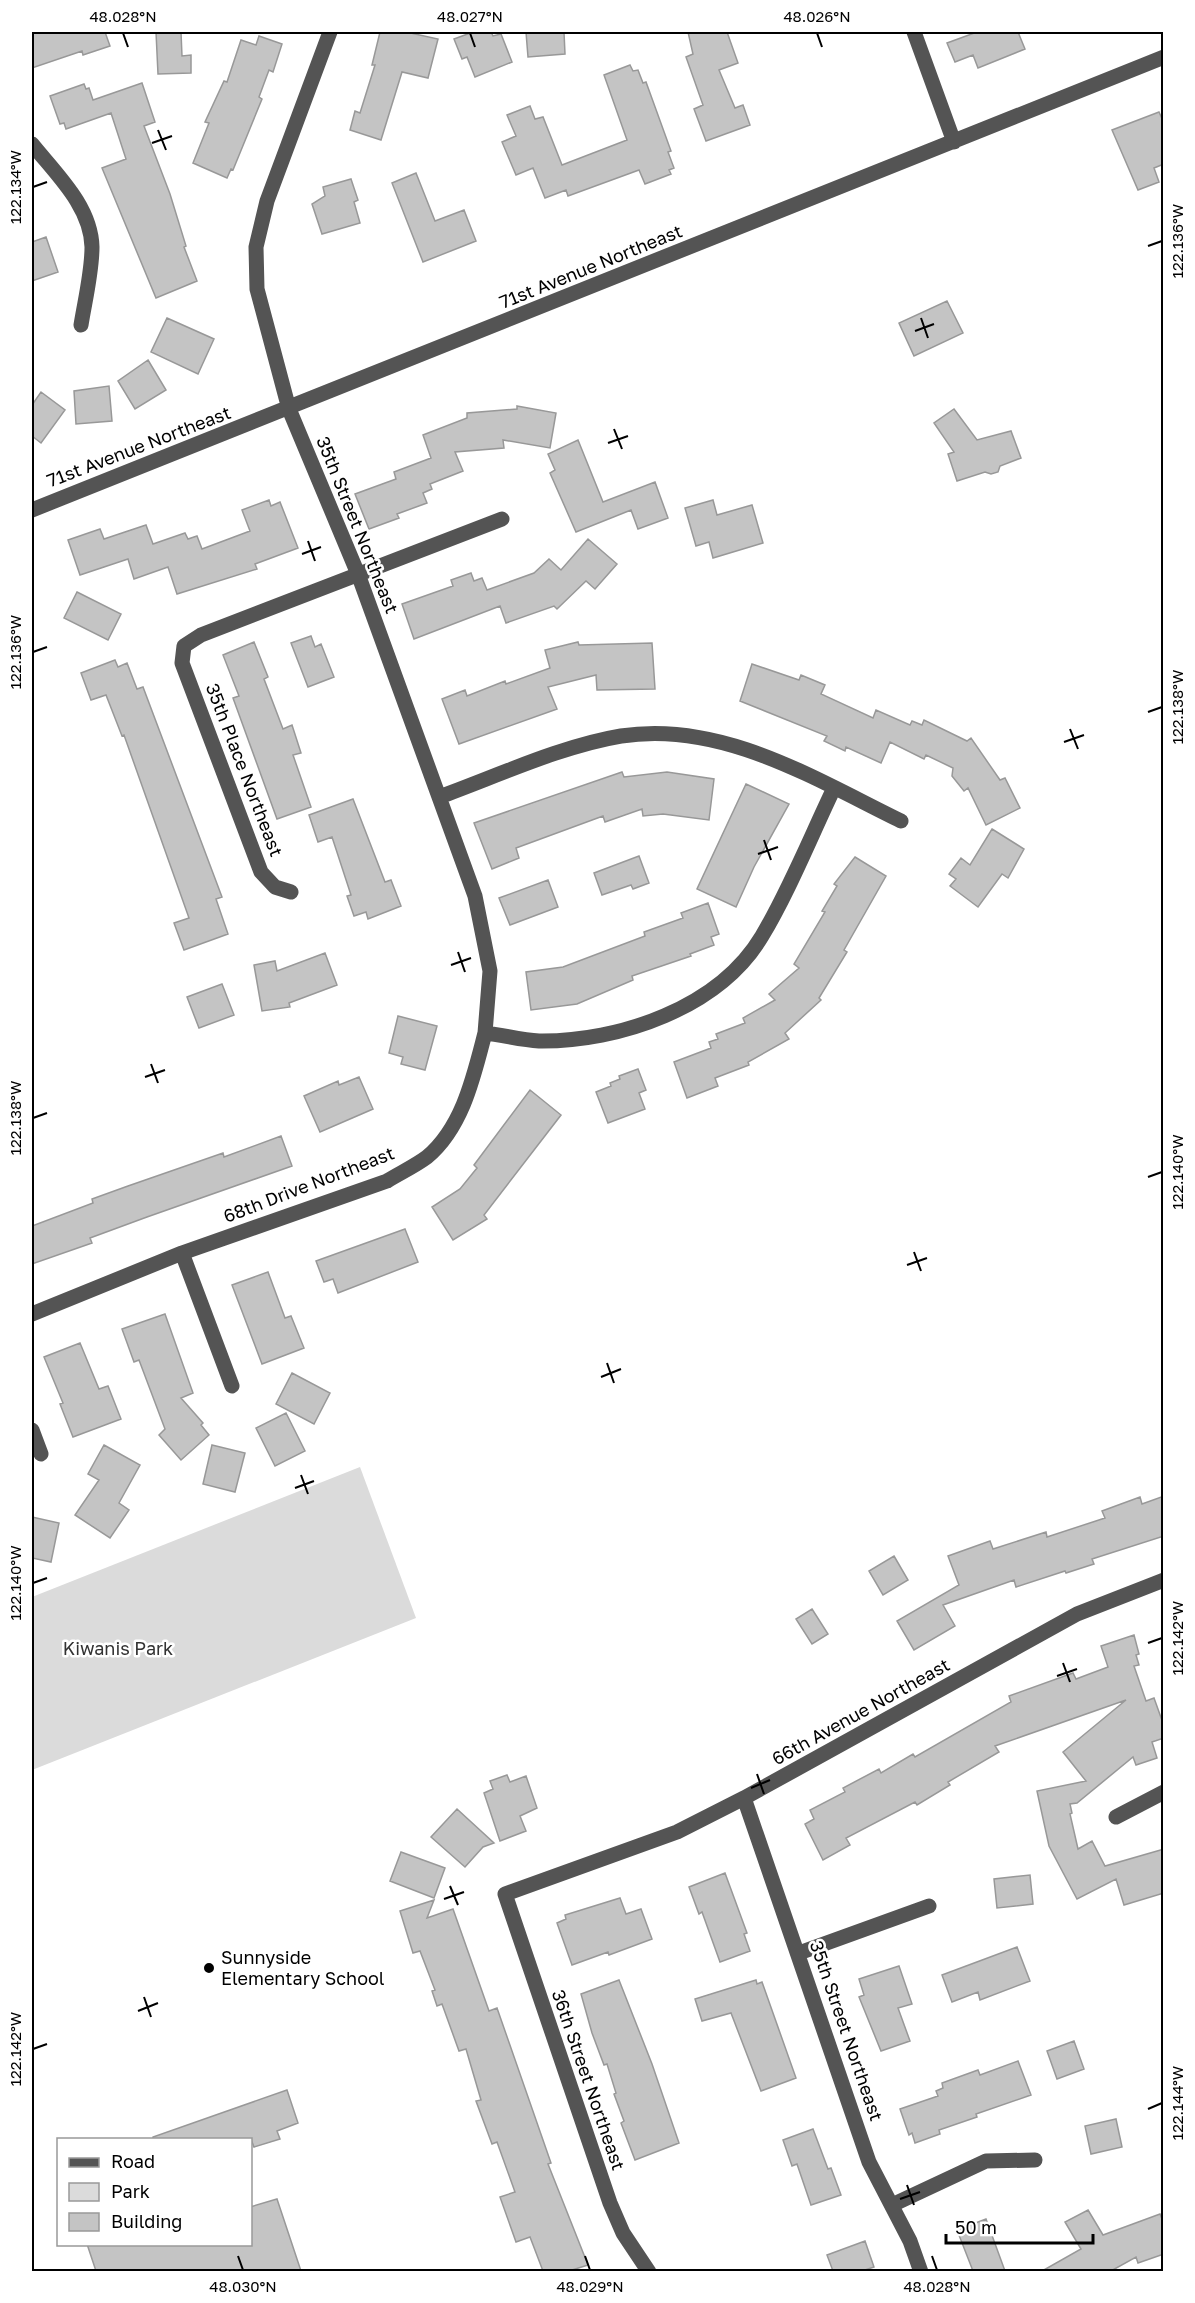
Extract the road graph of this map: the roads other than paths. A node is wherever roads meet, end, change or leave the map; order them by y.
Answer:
1 (330, 32) edge
2 (914, 32) edge
3 (1164, 57) edge
4 (954, 142) junction
5 (32, 144) edge
6 (81, 325) dead end
7 (289, 409) junction
8 (32, 510) edge
9 (502, 519) dead end
10 (358, 574) junction
11 (834, 788) junction
12 (439, 797) junction
13 (901, 821) dead end
14 (291, 892) dead end
15 (485, 1033) junction
16 (182, 1253) junction
17 (32, 1314) edge
18 (232, 1386) dead end
19 (32, 1430) edge
20 (41, 1454) dead end
21 (1162, 1586) edge
22 (1164, 1792) edge
23 (744, 1798) junction
24 (1116, 1817) dead end
25 (505, 1894) joint
26 (929, 1906) dead end
27 (799, 1953) junction
28 (1035, 2160) dead end
29 (892, 2205) junction
30 (649, 2271) edge
31 (921, 2271) edge

1 - 7 street, 35th Street Northeast
2 - 4 street
3 - 4 street, 71st Avenue Northeast
4 - 7 street, 71st Avenue Northeast
5 - 6 street
7 - 8 street, 71st Avenue Northeast
7 - 10 street, 35th Street Northeast
9 - 10 street
10 - 12 street, 35th Street Northeast
10 - 14 street, 35th Place Northeast
11 - 12 street
11 - 13 street
11 - 15 street
12 - 15 street, 35th Street Northeast
15 - 16 street, 68th Drive Northeast
16 - 17 street, 68th Drive Northeast
16 - 18 street
19 - 20 street
21 - 23 street, 66th Avenue Northeast
22 - 24 street
23 - 25 street, 66th Avenue Northeast
23 - 27 street, 35th Street Northeast
25 - 30 street, 36th Street Northeast
26 - 27 street
27 - 29 street, 35th Street Northeast
28 - 29 street
29 - 31 street, 35th Street Northeast

